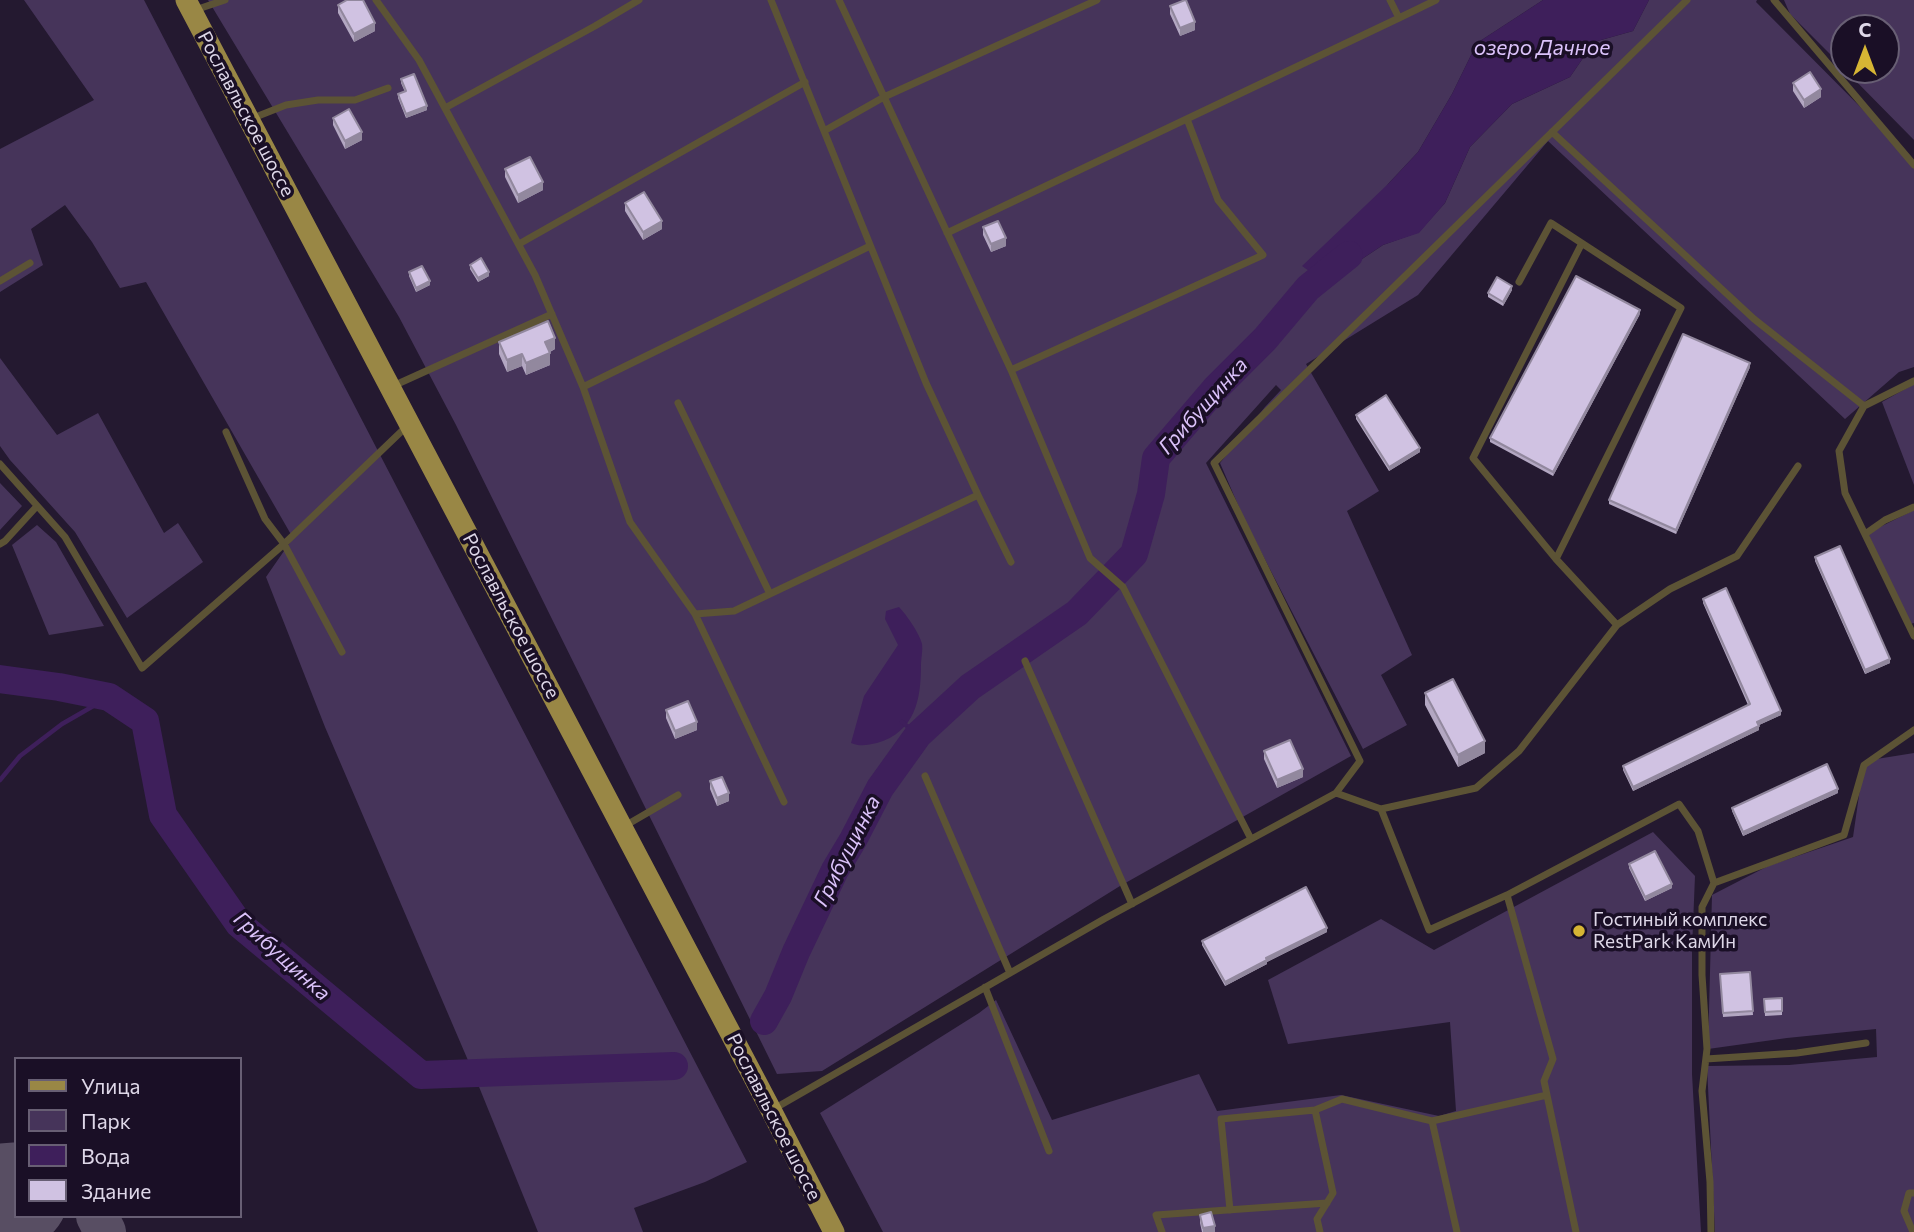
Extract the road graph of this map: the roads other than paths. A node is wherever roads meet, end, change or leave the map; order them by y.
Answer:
1 (225, 0) edge
2 (376, 0) edge
3 (639, 0) edge
4 (771, 0) edge
5 (839, 0) edge
6 (1097, 0) edge
7 (1390, 0) edge
8 (1436, 0) edge
9 (1687, 0) edge
10 (1774, 0) edge
11 (189, 6) edge
12 (1399, 18) junction
13 (805, 82) junction
14 (388, 88) dead end
15 (884, 97) junction
16 (445, 108) junction
17 (1187, 119) junction
18 (249, 120) junction
19 (824, 131) junction
20 (1552, 132) junction
21 (1914, 165) edge
22 (947, 233) junction
23 (1582, 243) junction
24 (519, 244) junction
25 (870, 246) junction
26 (30, 263) dead end
27 (0, 281) edge
28 (1518, 282) dead end
29 (552, 314) junction
30 (1011, 370) junction
31 (1914, 381) edge
32 (390, 387) junction
33 (583, 387) junction
34 (678, 403) dead end
35 (1864, 406) junction
36 (410, 424) junction
37 (226, 432) dead end
38 (0, 464) edge
39 (1798, 466) dead end
40 (978, 495) junction
41 (37, 506) junction
42 (1914, 507) edge
43 (1865, 534) junction
44 (0, 544) edge
45 (284, 544) junction
46 (1556, 559) junction
47 (1012, 562) dead end
48 (770, 594) junction
49 (695, 614) junction
50 (1616, 625) junction
51 (1913, 630) edge
52 (342, 652) dead end
53 (1025, 661) dead end
54 (1914, 730) edge
55 (925, 776) dead end
56 (1336, 793) junction
57 (678, 795) dead end
58 (784, 802) dead end
59 (1381, 809) junction
60 (622, 827) junction
61 (1251, 839) junction
62 (1714, 883) junction
63 (1507, 895) junction
64 (1132, 904) junction
65 (1010, 973) junction
66 (985, 987) junction
67 (1866, 1043) dead end
68 (1706, 1059) junction
69 (1547, 1095) junction
70 (771, 1110) junction
71 (1315, 1110) junction
72 (1432, 1121) junction
73 (1049, 1151) dead end
74 (1914, 1193) edge
75 (1327, 1203) junction
76 (1230, 1210) junction
77 (829, 1229) edge
78 (1162, 1232) edge
79 (1320, 1232) edge
80 (1457, 1232) edge
81 (1576, 1232) edge
82 (1711, 1232) edge
83 (1913, 1232) edge

1 - 11 lane
2 - 16 lane
3 - 16 lane
4 - 13 lane
5 - 15 lane
6 - 15 lane
7 - 12 lane
8 - 12 lane
9 - 20 lane
10 - 21 lane
11 - 18 main road, Рославльское шоссе
12 - 17 lane
13 - 19 lane
13 - 24 lane
14 - 18 lane
15 - 19 lane
15 - 22 lane
16 - 24 lane
17 - 22 lane
17 - 30 lane
18 - 32 main road, Рославльское шоссе
19 - 25 lane
20 - 35 lane
20 - 56 lane
22 - 30 lane
23 - 28 lane
23 - 46 lane
23 - 46 lane
24 - 29 lane
25 - 33 lane
25 - 40 lane
26 - 27 lane
29 - 32 lane
29 - 33 lane
30 - 61 lane
31 - 35 lane
32 - 36 main road, Рославльское шоссе
33 - 49 lane
34 - 48 lane
35 - 43 lane
36 - 45 lane
36 - 60 main road, Рославльское шоссе
37 - 45 lane
38 - 41 lane
39 - 50 lane
40 - 47 lane
40 - 48 lane
41 - 44 lane
41 - 45 lane
42 - 43 lane
43 - 51 lane
45 - 52 lane
46 - 50 lane
48 - 49 lane
49 - 58 lane
50 - 59 lane
53 - 64 lane
54 - 62 lane
55 - 65 lane
56 - 59 lane
56 - 61 lane
57 - 60 lane
59 - 63 lane
60 - 70 main road, Рославльское шоссе
61 - 64 lane
62 - 63 lane
62 - 68 lane
63 - 69 lane
64 - 65 lane
65 - 66 lane
66 - 70 lane
66 - 73 lane
67 - 68 lane
68 - 82 lane
69 - 72 lane
69 - 81 lane
70 - 77 main road, Рославльское шоссе
71 - 72 lane
71 - 75 lane
71 - 76 lane
72 - 80 lane
74 - 83 lane
75 - 76 lane
75 - 79 lane
76 - 78 lane

